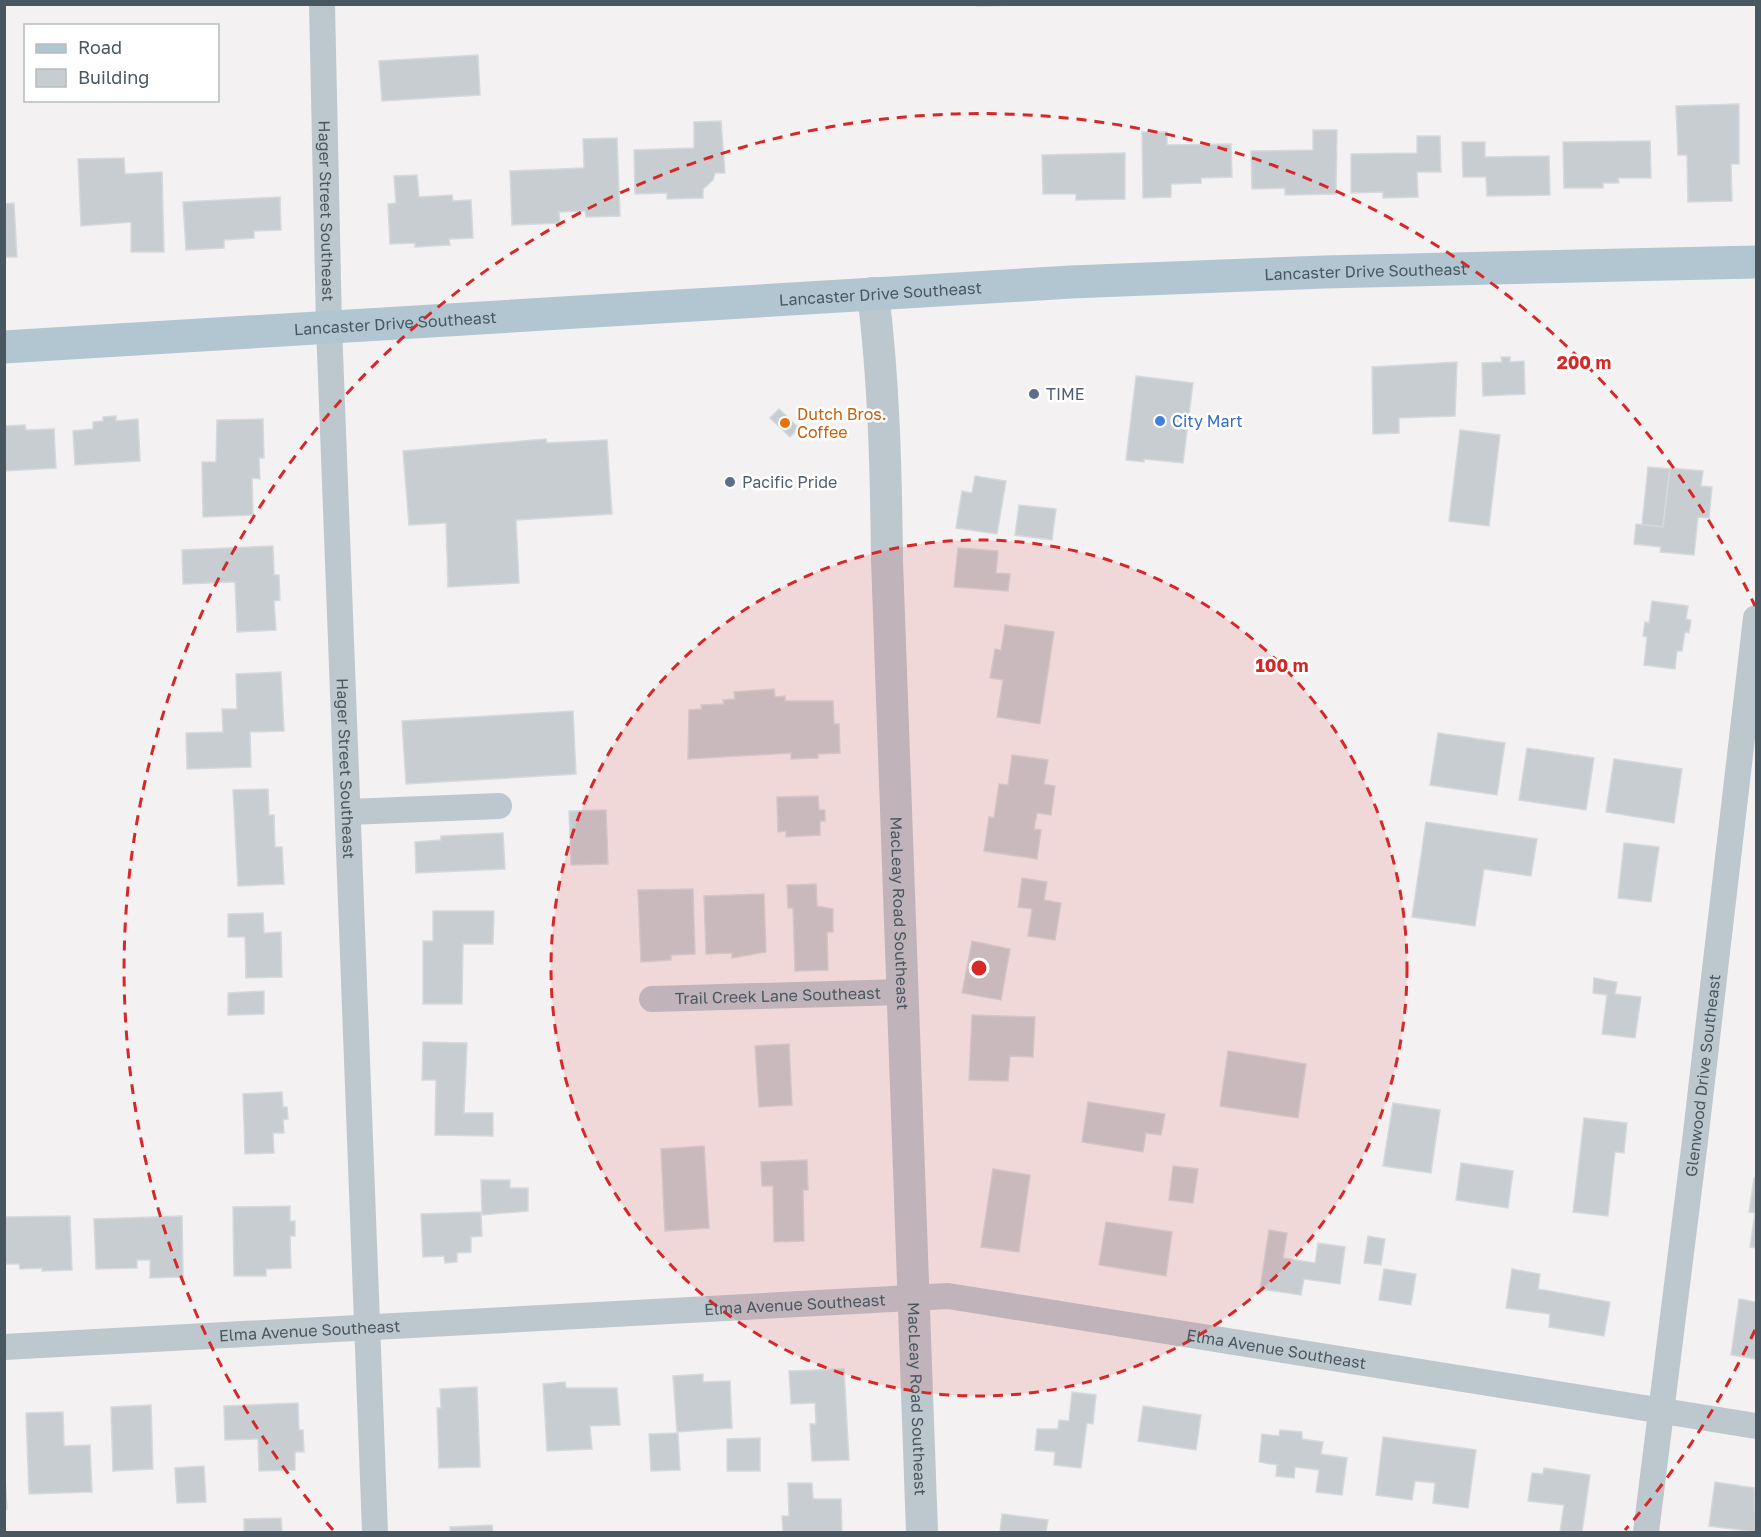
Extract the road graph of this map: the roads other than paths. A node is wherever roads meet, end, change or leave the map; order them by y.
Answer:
1 (322, 4) edge
2 (1756, 262) edge
3 (873, 293) junction
4 (329, 326) junction
5 (4, 347) edge
6 (1756, 618) edge
7 (499, 806) dead end
8 (348, 812) junction
9 (903, 992) junction
10 (652, 999) dead end
11 (913, 1296) junction
12 (367, 1327) junction
13 (4, 1347) edge
14 (1661, 1411) junction
15 (1756, 1426) edge
16 (375, 1533) edge
17 (922, 1533) edge
18 (1646, 1533) edge

1 - 4 street, Hager Street Southeast
2 - 3 main road, Lancaster Drive Southeast
3 - 4 main road, Lancaster Drive Southeast
3 - 9 street, MacLeay Road Southeast
4 - 5 main road, Lancaster Drive Southeast
4 - 8 street, Hager Street Southeast
6 - 14 street, Glenwood Drive Southeast
7 - 8 street
8 - 12 street, Hager Street Southeast
9 - 10 street, Trail Creek Lane Southeast
9 - 11 street, MacLeay Road Southeast
11 - 12 street, Elma Avenue Southeast
11 - 14 street, Elma Avenue Southeast
11 - 17 street, MacLeay Road Southeast
12 - 13 street, Elma Avenue Southeast
12 - 16 street, Hager Street Southeast
14 - 15 street, Elma Avenue Southeast
14 - 18 street, Glenwood Drive Southeast

